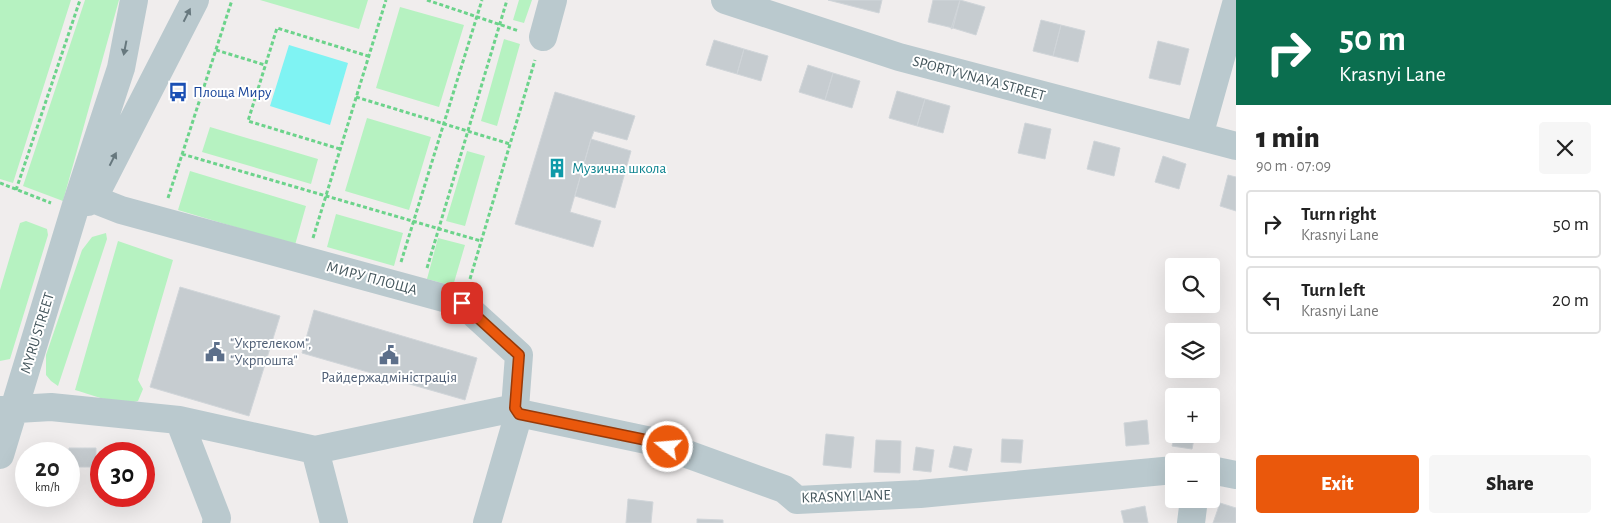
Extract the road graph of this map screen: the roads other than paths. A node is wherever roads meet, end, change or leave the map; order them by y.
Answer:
1 (134, 0) edge
2 (195, 0) edge
3 (553, 0) edge
4 (725, 0) edge
5 (1236, 4) edge
6 (542, 37) road end
7 (1198, 136) junction
8 (1236, 146) edge
9 (83, 205) junction
10 (7, 409) edge
11 (517, 411) junction
12 (179, 420) junction
13 (315, 450) junction
14 (0, 455) edge
15 (1165, 471) edge
16 (1220, 472) edge
17 (1236, 475) edge
18 (1193, 508) edge
19 (802, 511) edge
20 (216, 523) edge
21 (334, 523) edge
22 (488, 523) edge
23 (1191, 523) edge

1 -> 9 street
9 -> 2 street
3 - 6 street
4 - 7 street, SPORTYVNAYA STREET
5 - 7 street
7 - 8 street, SPORTYVNAYA STREET
9 - 10 street, MYRU STREET
9 - 11 street, МИРУ ПЛОЩА
10 - 12 street
10 - 14 street, MYRU STREET
11 - 13 street
11 - 19 street, KRASNYI LANE
11 - 22 street
12 - 13 street
12 - 20 street
13 - 21 street
15 - 19 street, KRASNYI LANE
16 - 17 street
18 - 23 street

